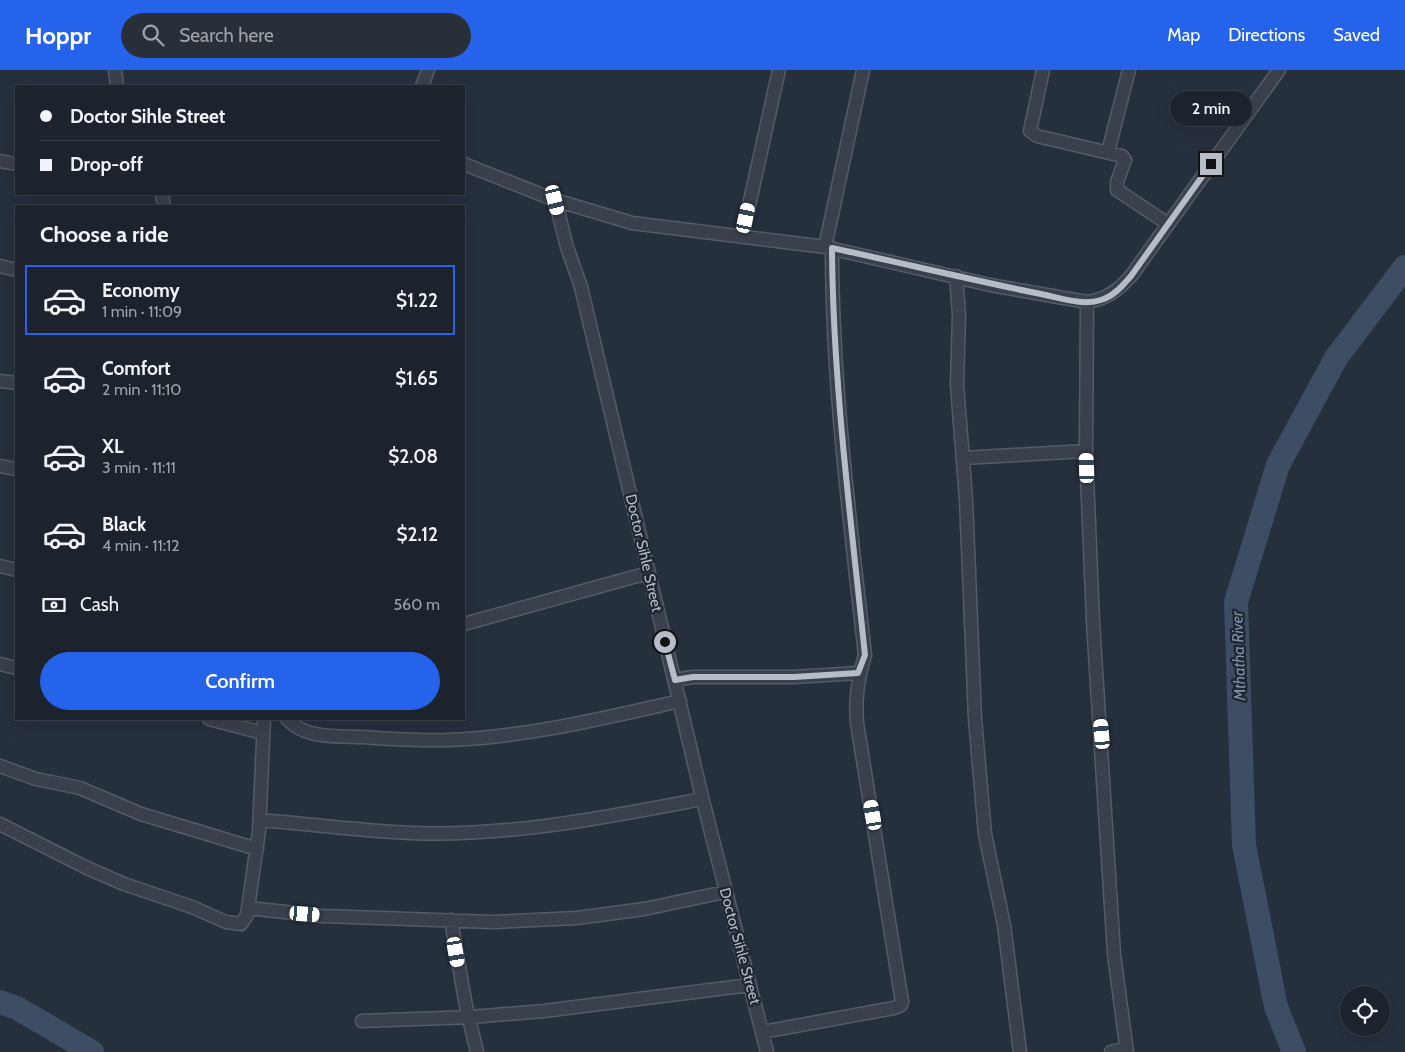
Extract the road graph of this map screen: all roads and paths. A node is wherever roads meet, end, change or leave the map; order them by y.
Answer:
1 (115, 70) edge
2 (428, 70) edge
3 (779, 70) edge
4 (863, 70) edge
5 (1043, 70) edge
6 (1129, 70) edge
7 (1279, 70) edge
8 (117, 85) edge
9 (422, 85) edge
10 (1108, 152) junction
11 (0, 161) edge
12 (15, 164) edge
13 (465, 164) edge
14 (555, 200) junction
15 (1168, 224) junction
16 (742, 237) junction
17 (829, 247) junction
18 (0, 266) edge
19 (15, 270) edge
20 (956, 276) junction
21 (1087, 302) junction
22 (0, 381) edge
23 (15, 383) edge
24 (1086, 451) junction
25 (963, 458) junction
26 (0, 466) edge
27 (15, 469) edge
28 (0, 566) edge
29 (15, 570) edge
30 (648, 573) junction
31 (465, 624) edge
32 (0, 664) edge
33 (15, 668) edge
34 (858, 673) junction
35 (675, 680) junction
36 (680, 701) junction
37 (213, 720) edge
38 (264, 720) edge
39 (288, 720) edge
40 (263, 734) junction
41 (0, 766) edge
42 (702, 800) junction
43 (260, 820) junction
44 (0, 824) edge
45 (257, 849) junction
46 (725, 892) junction
47 (248, 908) junction
48 (451, 920) junction
49 (750, 985) junction
50 (469, 1017) junction
51 (362, 1021) dead end
52 (762, 1032) junction
53 (1126, 1050) edge
54 (477, 1052) edge
55 (767, 1052) edge
56 (1020, 1052) edge
57 (1111, 1052) edge

1 - 8 street
2 - 9 street
3 - 16 street
4 - 17 street
5 - 10 street
6 - 10 street
7 - 15 street
10 - 15 street
11 - 12 street
13 - 14 street
14 - 16 street
14 - 30 street, Doctor Sihle Street
15 - 21 street
16 - 17 street
17 - 20 street
17 - 34 street
18 - 19 street
20 - 21 street
20 - 25 street
21 - 24 street
22 - 23 street
24 - 25 street
24 - 53 street
25 - 56 street
26 - 27 street
28 - 29 street
30 - 31 street
30 - 35 street, Doctor Sihle Street
32 - 33 street
34 - 35 street
34 - 52 street
35 - 36 street, Doctor Sihle Street
36 - 39 street
36 - 42 street, Doctor Sihle Street
37 - 40 street
38 - 40 street
40 - 43 street
41 - 45 street
42 - 43 street
42 - 46 street, Doctor Sihle Street
43 - 45 street
44 - 47 street
45 - 47 street
46 - 48 street
46 - 49 street, Doctor Sihle Street
47 - 48 street
48 - 50 street
49 - 50 street
49 - 52 street, Doctor Sihle Street
50 - 51 street
50 - 54 street
52 - 55 street, Doctor Sihle Street
53 - 57 street

